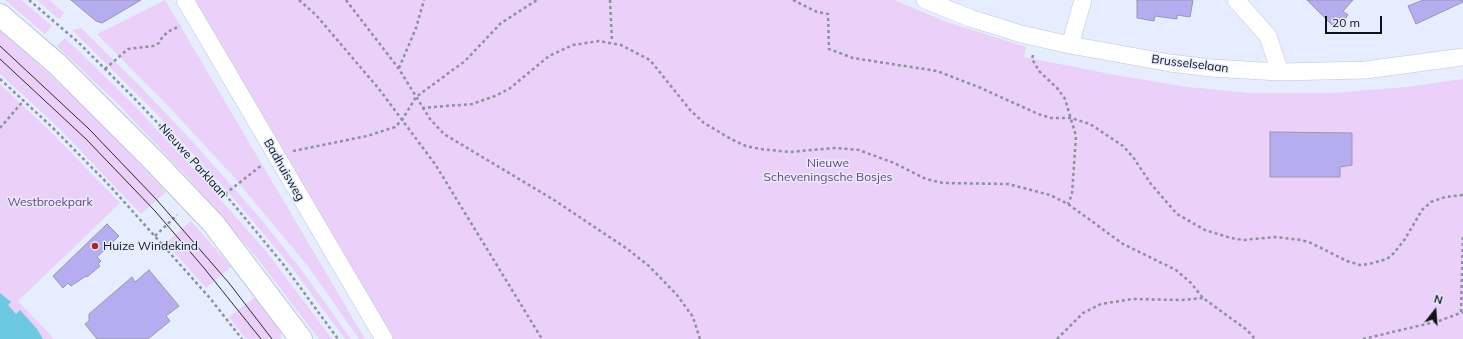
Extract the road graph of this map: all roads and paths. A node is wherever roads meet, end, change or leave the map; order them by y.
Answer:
1 (29, 0) edge
2 (185, 0) edge
3 (299, 0) edge
4 (346, 0) edge
5 (424, 0) edge
6 (537, 0) edge
7 (610, 0) edge
8 (793, 0) edge
9 (924, 0) edge
10 (1083, 0) edge
11 (1236, 0) edge
12 (0, 15) edge
13 (197, 22) junction
14 (1037, 37) junction
15 (612, 42) junction
16 (1070, 45) junction
17 (1463, 57) edge
18 (399, 68) junction
19 (105, 69) junction
20 (1280, 72) junction
21 (0, 78) edge
22 (416, 97) junction
23 (24, 100) junction
24 (422, 108) junction
25 (1071, 118) junction
26 (402, 120) junction
27 (0, 128) edge
28 (275, 155) junction
29 (225, 194) junction
30 (1463, 195) edge
31 (1068, 204) junction
32 (1463, 235) edge
33 (1203, 298) junction
34 (1462, 312) edge
35 (242, 339) edge
36 (301, 339) edge
37 (338, 339) edge
38 (384, 339) edge
39 (542, 339) edge
40 (700, 339) edge
41 (1057, 339) edge
42 (1256, 339) edge
43 (1363, 339) edge

1 - 19 path, Nieuwe Parklaan
2 - 13 street, Badhuisweg
3 - 26 path
4 - 18 path
5 - 18 path
6 - 22 path
7 - 15 path
8 - 25 path
9 - 14 street, Brusselselaan
10 - 16 street
11 - 20 street
12 - 36 main road
13 - 19 path
13 - 28 street, Badhuisweg
14 - 16 street, Brusselselaan
14 - 25 path
15 - 24 path
15 - 31 path
16 - 20 street, Brusselselaan
17 - 20 street, Brusselselaan
18 - 22 path
19 - 29 path, Nieuwe Parklaan
21 - 23 path
22 - 24 path
22 - 26 path
23 - 27 path
23 - 35 path
24 - 40 path
25 - 30 path
25 - 31 path
26 - 28 path
26 - 39 path
28 - 29 path
28 - 38 street, Badhuisweg
29 - 37 path, Nieuwe Parklaan
31 - 33 path
32 - 34 path
33 - 41 path
33 - 42 path
34 - 43 path

